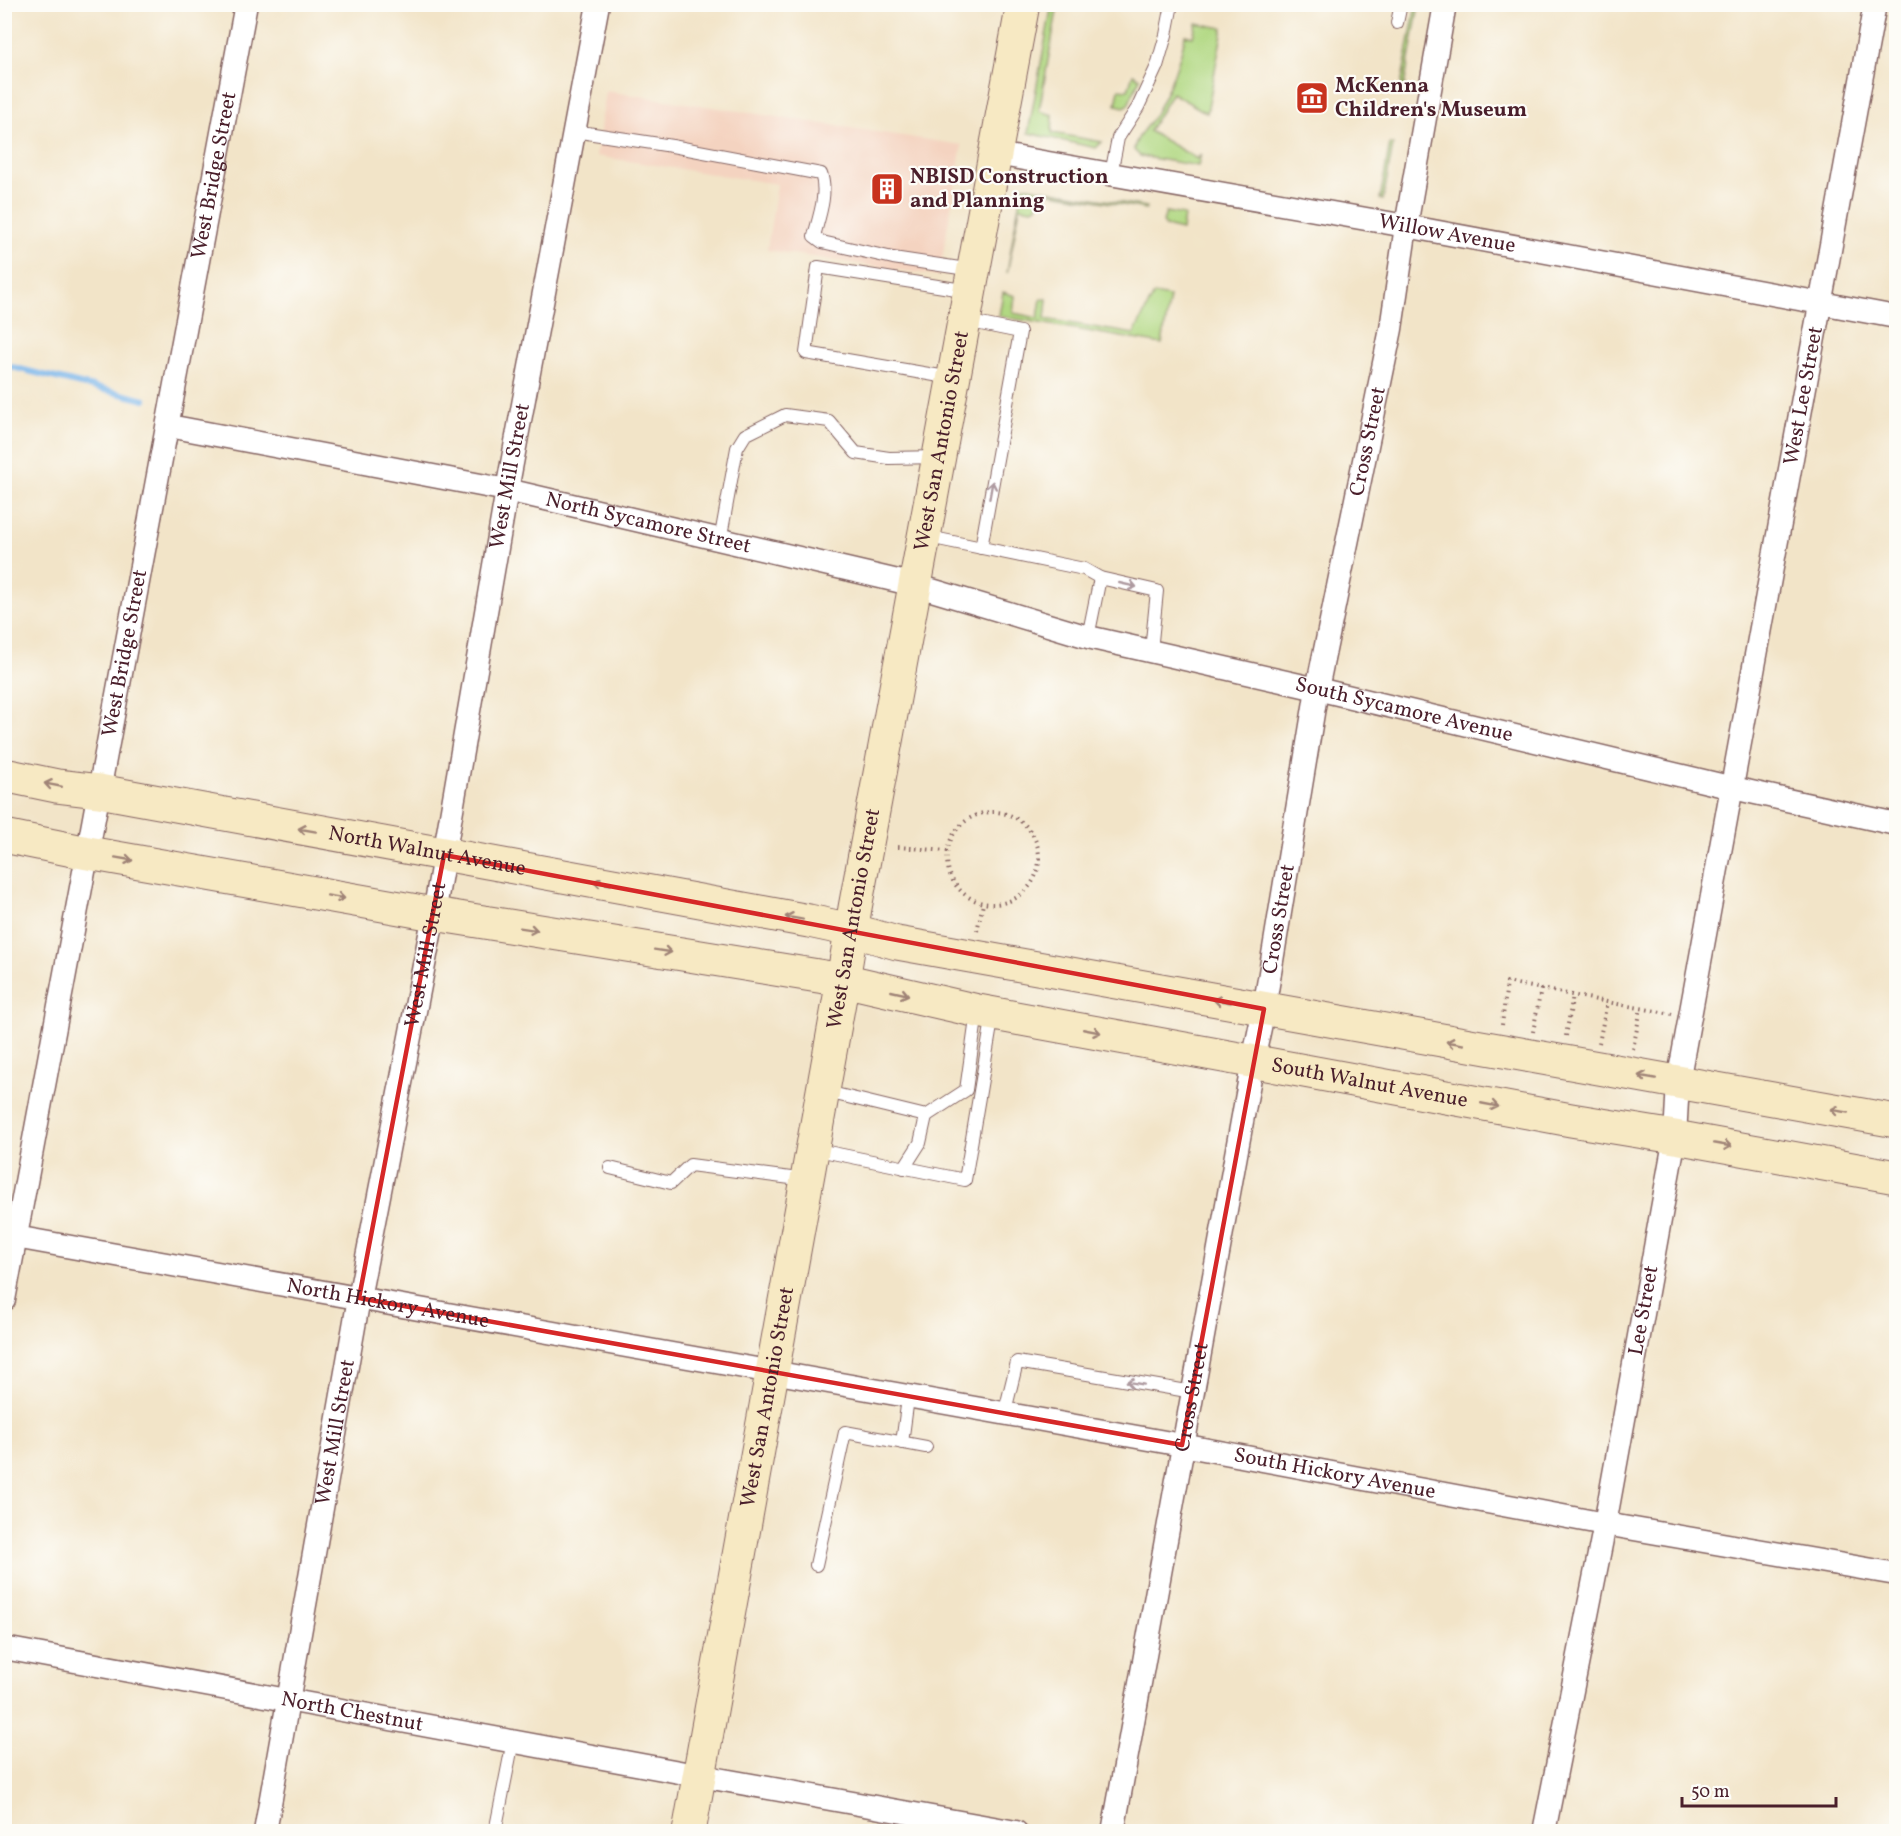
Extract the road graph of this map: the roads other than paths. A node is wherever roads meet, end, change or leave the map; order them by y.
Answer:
1 (246, 4) edge
2 (598, 4) edge
3 (1023, 4) edge
4 (1172, 4) edge
5 (1401, 4) edge
6 (1445, 4) edge
7 (1875, 4) edge
8 (1397, 23) dead end
9 (574, 131) junction
10 (996, 154) junction
11 (1111, 174) junction
12 (1406, 226) junction
13 (970, 294) junction
14 (1820, 303) junction
15 (1896, 317) edge
16 (954, 378) junction
17 (169, 426) junction
18 (939, 457) junction
19 (507, 490) junction
20 (923, 536) junction
21 (720, 541) junction
22 (981, 548) junction
23 (1100, 578) junction
24 (915, 585) junction
25 (1088, 637) junction
26 (1151, 651) junction
27 (1317, 689) junction
28 (4, 775) edge
29 (1733, 788) junction
30 (99, 791) junction
31 (1896, 824) edge
32 (4, 836) edge
33 (88, 853) junction
34 (444, 855) junction
35 (434, 914) junction
36 (851, 930) junction
37 (843, 980) junction
38 (1264, 1009) junction
39 (985, 1012) junction
40 (1253, 1061) junction
41 (1678, 1082) junction
42 (822, 1091) junction
43 (926, 1116) junction
44 (1896, 1121) edge
45 (1675, 1137) junction
46 (809, 1165) junction
47 (609, 1168) dead end
48 (904, 1168) junction
49 (1896, 1177) edge
50 (10, 1236) edge
51 (359, 1298) junction
52 (4, 1300) edge
53 (771, 1373) junction
54 (1193, 1392) junction
55 (908, 1398) junction
56 (1004, 1415) junction
57 (902, 1443) junction
58 (1182, 1445) junction
59 (926, 1448) dead end
60 (1605, 1524) junction
61 (816, 1565) dead end
62 (1896, 1575) edge
63 (4, 1648) edge
64 (289, 1700) junction
65 (513, 1741) junction
66 (700, 1776) junction
67 (265, 1832) edge
68 (495, 1832) edge
69 (689, 1832) edge
70 (1016, 1832) edge
71 (1113, 1832) edge
72 (1544, 1832) edge

1 - 17 street, West Bridge Street
2 - 9 street, West Mill Street
3 - 10 main road, West San Antonio Street
4 - 11 lane
5 - 8 lane
6 - 12 street, Cross Street
7 - 14 street, West Lee Street
9 - 13 lane
9 - 19 street, West Mill Street
10 - 11 street, Willow Avenue
10 - 13 main road, West San Antonio Street
11 - 12 street, Willow Avenue
12 - 14 street, Willow Avenue
12 - 27 street, Cross Street
13 - 16 main road, West San Antonio Street
13 - 16 lane
22 -> 13 lane
14 - 15 street, Willow Avenue
14 - 29 street, West Lee Street
16 - 18 main road, West San Antonio Street
17 - 19 street, North Sycamore Street
17 - 30 street, West Bridge Street
18 - 20 main road, West San Antonio Street
18 - 21 lane
19 - 21 street, North Sycamore Street
19 - 34 street, West Mill Street
20 - 22 lane
20 - 24 main road, West San Antonio Street
21 - 24 street, North Sycamore Street
22 - 23 lane
23 - 25 lane
23 -> 26 lane
24 - 25 street, South Sycamore Avenue
24 - 36 main road, West San Antonio Street
25 - 26 street, South Sycamore Avenue
26 - 27 street, South Sycamore Avenue
27 - 29 street, South Sycamore Avenue
27 - 38 street, Cross Street
30 -> 28 main road, North Walnut Avenue
29 - 31 street, South Sycamore Avenue
29 - 41 street, Lee Street
30 - 33 street, West Bridge Street
34 -> 30 main road, North Walnut Avenue
32 - 33 main road
33 -> 35 main road
33 - 50 street, West Bridge Street
34 - 35 street, West Mill Street
36 -> 34 main road, North Walnut Avenue
35 -> 37 main road
35 - 51 street, West Mill Street
36 - 37 main road, West San Antonio Street
38 -> 36 main road
37 -> 39 main road, South Walnut Avenue
37 - 42 main road, West San Antonio Street
38 - 40 street, Cross Street
41 -> 38 main road
39 -> 40 main road, South Walnut Avenue
39 - 43 lane
39 - 48 lane
40 -> 45 main road, South Walnut Avenue
40 - 54 street, Cross Street
44 -> 41 main road
41 - 45 street, Lee Street
42 - 43 lane
42 - 46 main road, West San Antonio Street
43 - 48 lane
45 -> 49 main road, South Walnut Avenue
45 - 60 street, Lee Street
46 - 47 lane
46 - 48 lane
46 - 53 main road, West San Antonio Street
50 - 51 street, North Hickory Avenue
50 - 52 street, West Bridge Street
51 - 53 street, North Hickory Avenue
51 - 64 street, West Mill Street
53 - 55 street, South Hickory Avenue
53 - 66 main road, West San Antonio Street
54 -> 56 lane
54 - 58 street, Cross Street
55 - 56 street, South Hickory Avenue
55 - 57 lane
56 - 58 street, South Hickory Avenue
57 - 59 lane
57 - 61 lane
58 - 60 street, South Hickory Avenue
58 - 71 street, Cross Street
60 - 62 street, South Hickory Avenue
60 - 72 street, Lee Street
63 - 64 street, North Chestnut
64 - 65 street, North Chestnut
64 - 67 street, West Mill Street
65 - 66 street, North Chestnut
65 - 68 lane
66 - 69 main road, West San Antonio Street
66 - 70 street, North Chestnut

